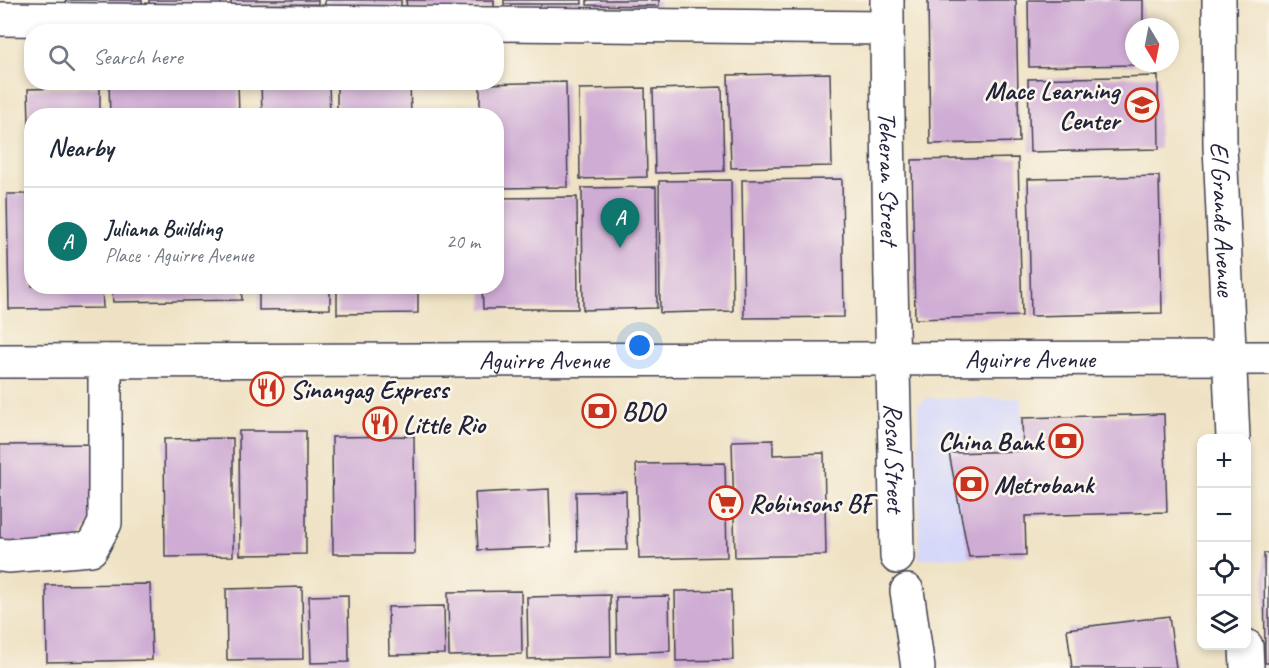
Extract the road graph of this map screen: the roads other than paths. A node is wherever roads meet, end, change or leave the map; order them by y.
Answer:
1 (1219, 0) edge
2 (887, 14) edge
3 (0, 19) edge
4 (1228, 357) junction
5 (893, 358) junction
6 (1269, 358) edge
7 (105, 361) junction
8 (0, 362) edge
9 (1233, 434) edge
10 (0, 555) edge
11 (897, 557) dead end
12 (907, 591) dead end
13 (1246, 650) edge
14 (918, 668) edge
15 (1247, 668) edge

1 - 4 street, El Grande Avenue
2 - 3 street
2 - 5 street, Teheran Street
4 - 5 street, Aguirre Avenue
4 - 6 street, Aguirre Avenue
4 - 9 street, El Grande Avenue
5 - 7 street, Aguirre Avenue
5 - 11 street, Rosal Street
7 - 8 street, Aguirre Avenue
7 - 10 street
12 - 14 street
13 - 15 street

